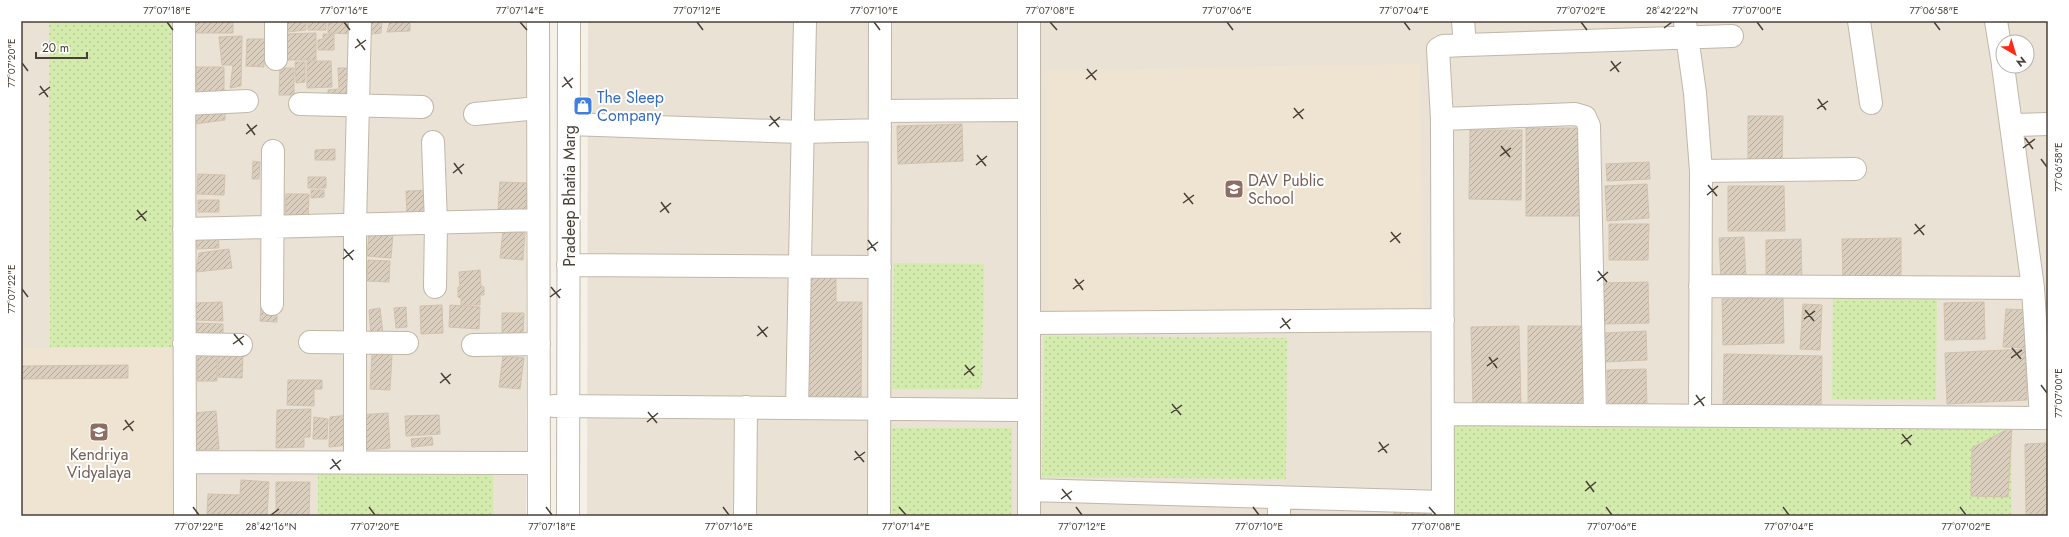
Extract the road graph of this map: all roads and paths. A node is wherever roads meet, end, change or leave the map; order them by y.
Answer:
1 (184, 21) edge
2 (276, 21) edge
3 (360, 21) edge
4 (538, 21) edge
5 (569, 21) edge
6 (805, 21) edge
7 (880, 21) edge
8 (1029, 21) edge
9 (1462, 21) edge
10 (1859, 21) edge
11 (1996, 21) edge
12 (1685, 29) edge
13 (1998, 34) edge
14 (1732, 36) dead end
15 (1465, 45) junction
16 (276, 59) dead end
17 (2004, 74) edge
18 (247, 101) dead end
19 (1871, 103) dead end
20 (184, 104) junction
21 (300, 104) dead end
22 (360, 106) junction
23 (422, 106) dead end
24 (538, 108) junction
25 (1029, 110) junction
26 (475, 114) dead end
27 (1442, 119) junction
28 (880, 120) junction
29 (569, 124) junction
30 (2048, 124) edge
31 (2012, 125) junction
32 (802, 132) junction
33 (433, 142) dead end
34 (273, 151) dead end
35 (1855, 169) dead end
36 (1701, 171) junction
37 (538, 220) junction
38 (436, 223) junction
39 (355, 225) junction
40 (272, 227) junction
41 (184, 229) junction
42 (568, 265) junction
43 (801, 266) junction
44 (880, 267) junction
45 (1700, 286) junction
46 (435, 287) dead end
47 (2033, 288) junction
48 (272, 304) dead end
49 (1443, 320) junction
50 (1029, 323) junction
51 (310, 342) dead end
52 (355, 343) junction
53 (407, 343) dead end
54 (184, 344) junction
55 (539, 344) junction
56 (473, 345) dead end
57 (241, 346) dead end
58 (539, 406) junction
59 (568, 406) junction
60 (746, 407) junction
61 (797, 408) junction
62 (880, 408) junction
63 (1029, 410) junction
64 (1443, 414) junction
65 (1595, 415) junction
66 (1700, 416) junction
67 (2044, 418) edge
68 (184, 462) junction
69 (355, 463) junction
70 (539, 463) junction
71 (1029, 490) junction
72 (1279, 507) edge
73 (1443, 509) edge
74 (185, 516) edge
75 (539, 516) edge
76 (568, 516) edge
77 (745, 516) edge
78 (879, 516) edge
79 (1029, 516) edge

1 - 20 street
2 - 16 street
3 - 22 street
4 - 24 street, Pradeep Bhatia Marg
5 - 29 street, Pradeep Bhatia Marg
6 - 32 street
7 - 28 street
8 - 25 street
9 - 15 street
10 - 19 street
11 - 13 street
12 - 14 street
12 - 15 street
12 - 36 street
15 - 27 street
17 - 31 street
18 - 20 street
20 - 41 street
21 - 22 street
22 - 23 street
22 - 39 street
24 - 26 street
24 - 37 street, Pradeep Bhatia Marg
25 - 28 street
25 - 50 street
27 - 49 street
27 - 65 street
28 - 32 street
28 - 44 street
29 - 32 street
29 - 42 street, Pradeep Bhatia Marg
30 - 31 street
31 - 47 street
32 - 43 street
33 - 38 street
34 - 40 street
35 - 36 street
36 - 45 street
37 - 38 street
37 - 55 street, Pradeep Bhatia Marg
38 - 39 street
38 - 46 street
39 - 40 street
39 - 52 street
40 - 41 street
40 - 48 street
41 - 54 street
42 - 43 street
42 - 59 street, Pradeep Bhatia Marg
43 - 44 street
43 - 61 street
44 - 62 street
45 - 47 street
45 - 66 street
47 - 67 street
49 - 50 street
49 - 64 street
50 - 63 street
51 - 52 street
52 - 53 street
52 - 69 street
54 - 57 street
54 - 68 street
55 - 56 street
55 - 58 street, Pradeep Bhatia Marg
58 - 59 street
58 - 70 street, Pradeep Bhatia Marg
59 - 60 street
59 - 76 street, Pradeep Bhatia Marg
60 - 61 street
60 - 77 street
61 - 62 street
62 - 63 street
62 - 78 street
63 - 71 street
64 - 65 street
64 - 73 street
65 - 66 street
66 - 67 street
68 - 69 street
68 - 74 street
69 - 70 street
70 - 75 street, Pradeep Bhatia Marg
71 - 72 street
71 - 79 street
72 - 73 street

